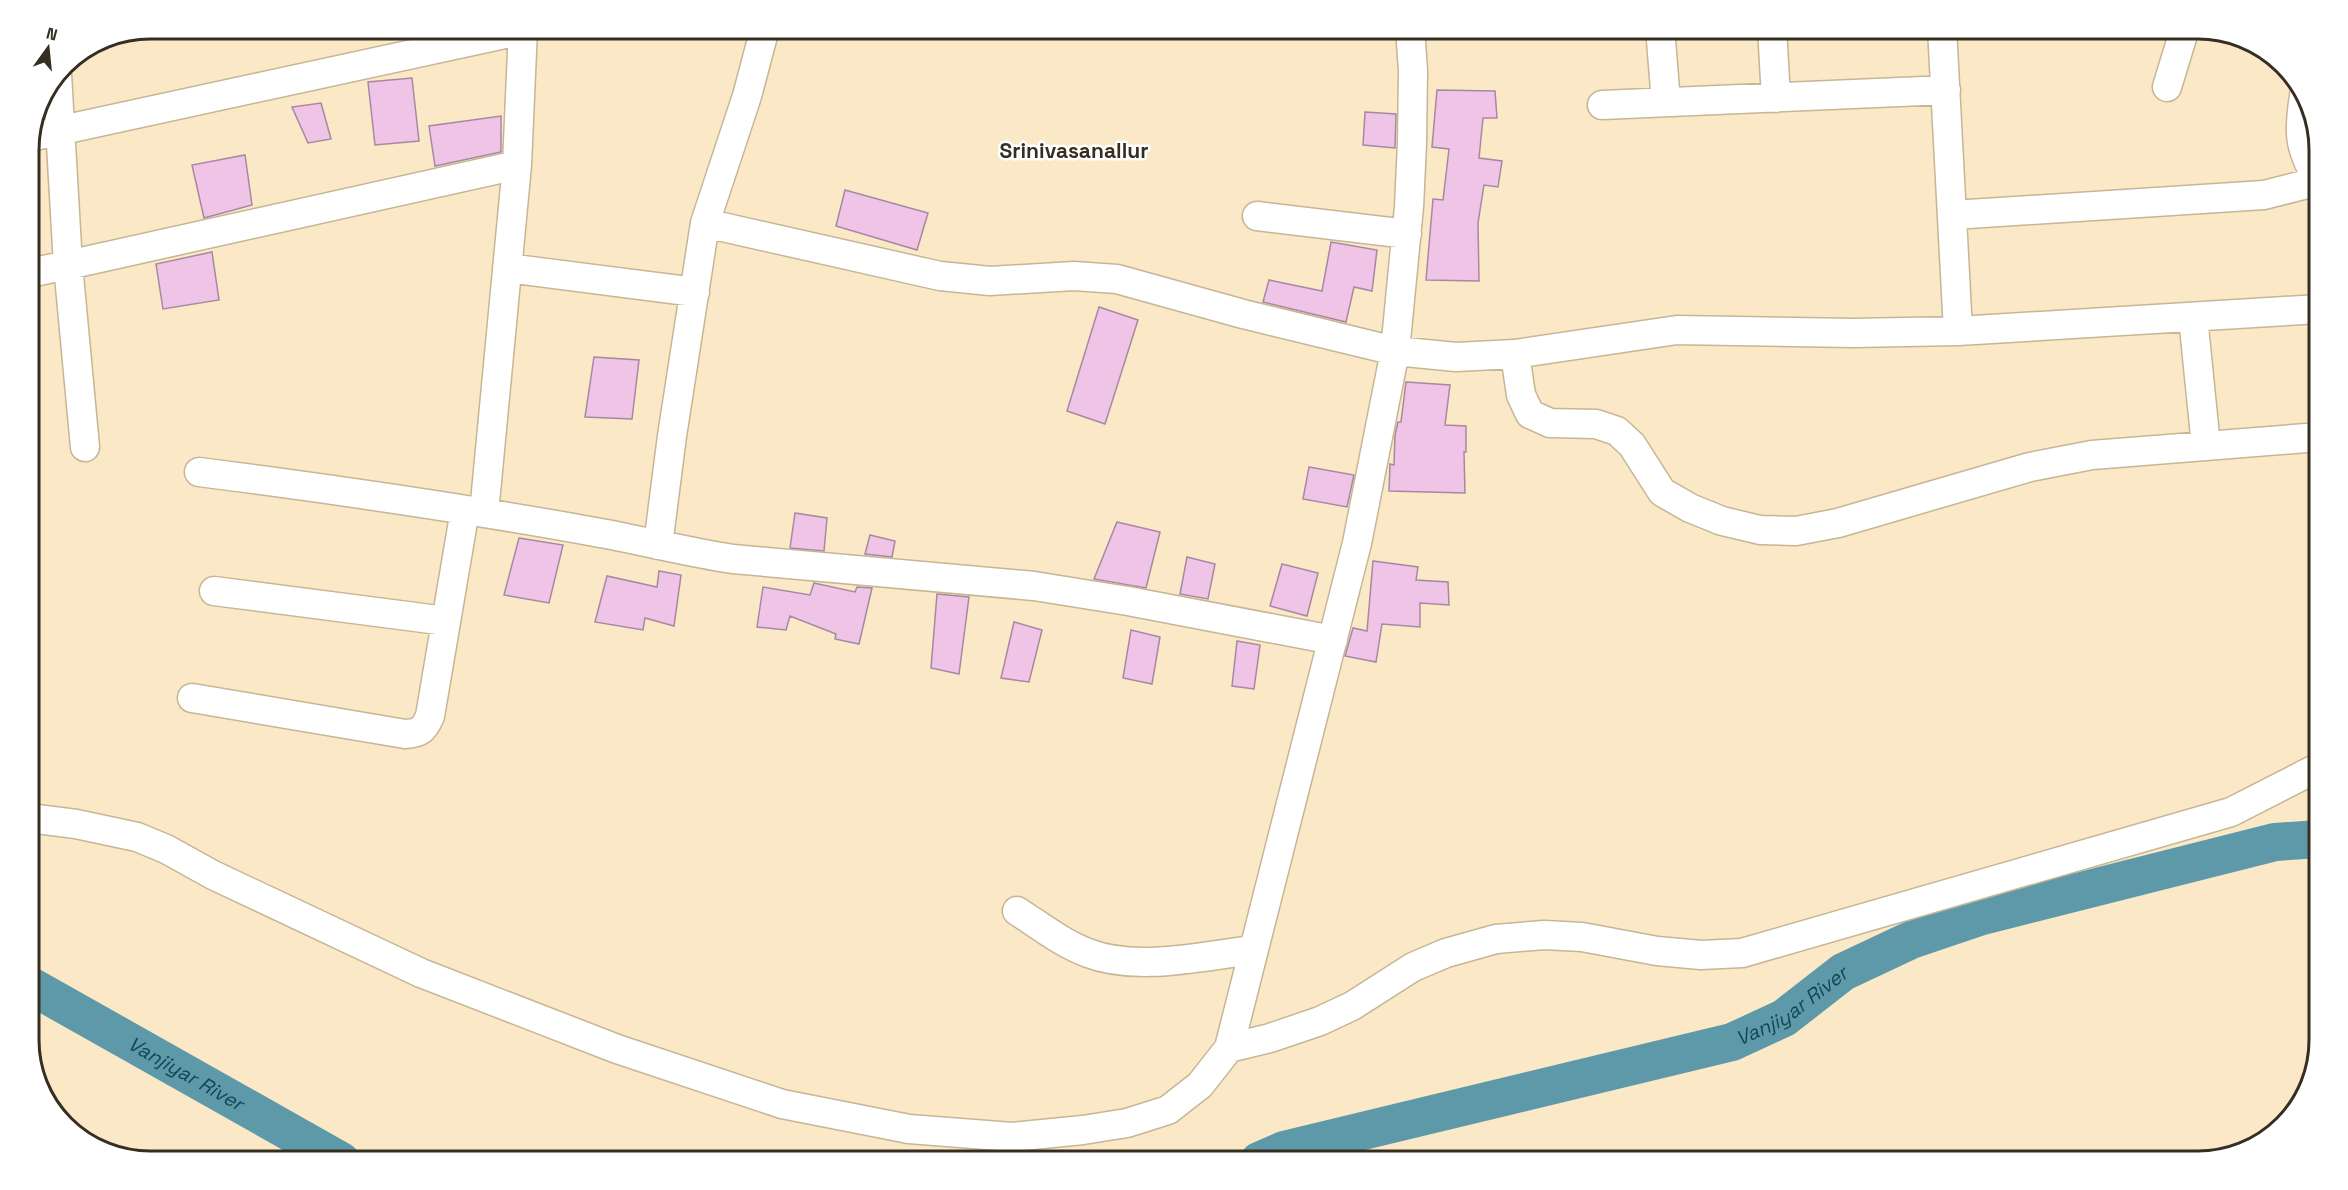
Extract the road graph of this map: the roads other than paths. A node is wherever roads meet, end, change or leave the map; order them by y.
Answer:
1 (478, 39) edge
2 (523, 39) edge
3 (762, 39) edge
4 (1411, 39) edge
5 (1661, 39) edge
6 (1773, 39) edge
7 (1943, 39) edge
8 (2182, 39) edge
9 (2168, 87) dead end
10 (58, 88) edge
11 (1946, 90) junction
12 (1776, 98) junction
13 (1666, 102) junction
14 (1602, 105) dead end
15 (2302, 113) edge
16 (60, 132) junction
17 (40, 135) edge
18 (2309, 164) edge
19 (517, 165) junction
20 (2309, 184) edge
21 (1953, 215) junction
22 (1257, 216) dead end
23 (705, 223) junction
24 (1407, 234) junction
25 (68, 265) junction
26 (507, 268) junction
27 (39, 271) edge
28 (695, 292) junction
29 (2309, 310) edge
30 (2193, 317) junction
31 (1958, 331) junction
32 (1395, 351) junction
33 (1515, 354) junction
34 (2309, 438) edge
35 (2206, 446) junction
36 (86, 447) dead end
37 (199, 472) dead end
38 (474, 512) junction
39 (658, 545) junction
40 (214, 591) dead end
41 (446, 621) junction
42 (1333, 640) junction
43 (192, 698) dead end
44 (2309, 772) edge
45 (39, 819) edge
46 (1017, 911) dead end
47 (1253, 950) junction
48 (1229, 1048) junction

1 - 16 street
2 - 19 street
3 - 23 street
4 - 24 street
5 - 13 street
6 - 12 street
7 - 11 street
8 - 9 street
10 - 16 street
11 - 12 street
11 - 21 street
12 - 13 street
13 - 14 street
15 - 18 street
16 - 17 street
16 - 25 street
19 - 25 street
19 - 26 street
20 - 21 street
21 - 31 street
22 - 24 street
23 - 28 street
23 - 32 street
24 - 32 street
25 - 27 street
25 - 36 street
26 - 28 street
26 - 38 street
28 - 39 street
29 - 30 street
30 - 31 street
30 - 35 street
31 - 33 street
32 - 33 street
32 - 42 street
33 - 35 street
34 - 35 street
37 - 38 street
38 - 39 street
38 - 41 street
39 - 42 street
40 - 41 street
41 - 43 street
42 - 47 street
44 - 48 street
45 - 48 street
46 - 47 street
47 - 48 street

